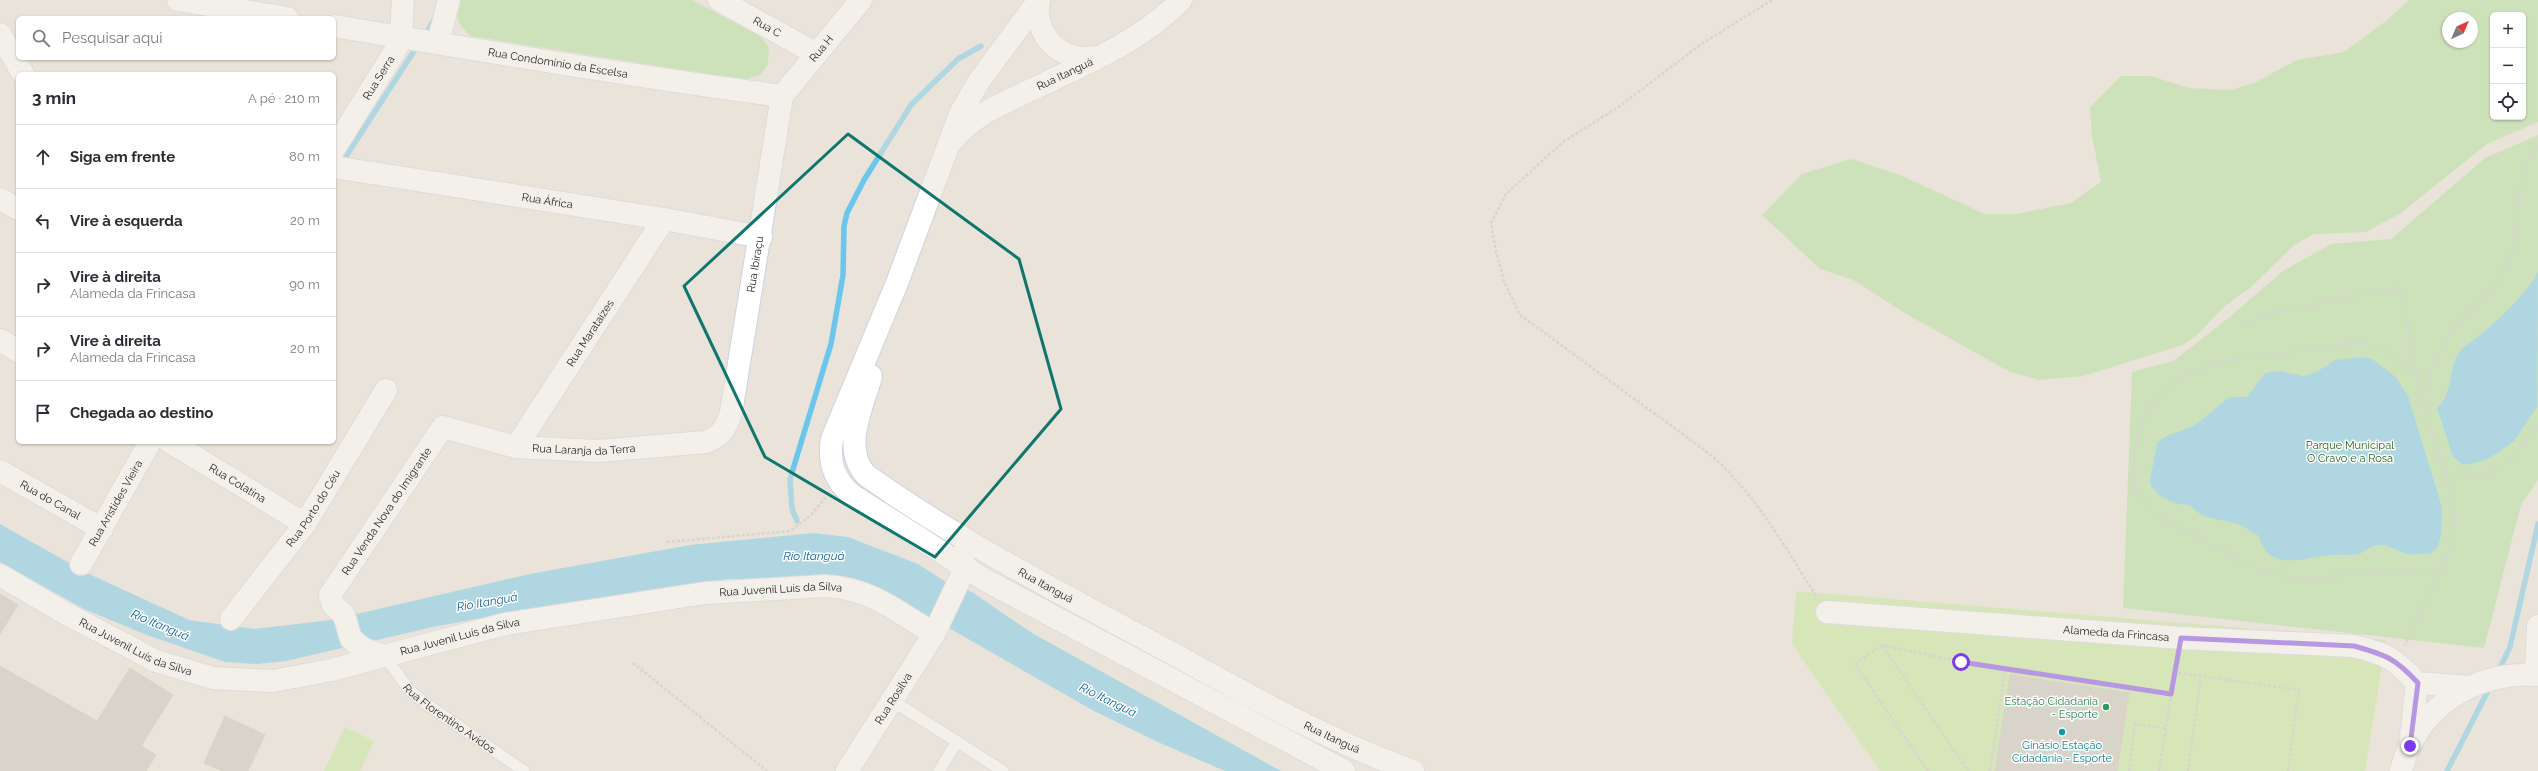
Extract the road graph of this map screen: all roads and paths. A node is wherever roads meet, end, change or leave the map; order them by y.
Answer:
1 (178, 0) edge
2 (403, 0) edge
3 (449, 0) edge
4 (719, 0) edge
5 (861, 0) edge
6 (1039, 0) edge
7 (1181, 0) edge
8 (1772, 0) edge
9 (275, 16) edge
10 (336, 26) edge
11 (0, 34) edge
12 (401, 37) junction
13 (438, 42) junction
14 (815, 53) junction
15 (1106, 53) junction
16 (22, 72) edge
17 (782, 96) junction
18 (336, 146) edge
19 (948, 146) junction
20 (2538, 147) edge
21 (336, 167) edge
22 (0, 199) edge
23 (16, 208) edge
24 (664, 219) junction
25 (761, 237) junction
26 (897, 283) junction
27 (2242, 325) dead end
28 (0, 340) edge
29 (16, 350) edge
30 (2416, 376) junction
31 (386, 390) dead end
32 (2422, 396) junction
33 (2538, 424) edge
34 (443, 427) joint
35 (723, 432) joint
36 (149, 444) edge
37 (173, 444) edge
38 (516, 447) junction
39 (0, 471) edge
40 (2444, 471) junction
41 (838, 481) junction
42 (305, 524) junction
43 (102, 529) junction
44 (958, 536) junction
45 (667, 542) dead end
46 (81, 564) dead end
47 (2441, 569) junction
48 (0, 574) edge
49 (962, 576) junction
50 (1827, 612) joint
51 (231, 620) dead end
52 (2538, 626) edge
53 (936, 630) junction
54 (2181, 638) junction
55 (1882, 645) junction
56 (385, 656) junction
57 (2399, 662) junction
58 (633, 664) dead end
59 (2004, 670) junction
60 (2174, 672) junction
61 (2201, 675) junction
62 (2537, 675) edge
63 (2418, 683) junction
64 (2469, 686) junction
65 (2171, 694) junction
66 (893, 701) junction
67 (2165, 728) junction
68 (957, 742) junction
69 (2410, 746) junction
70 (524, 771) edge
71 (767, 771) edge
72 (847, 771) edge
73 (938, 771) edge
74 (1003, 771) edge
75 (1344, 771) edge
76 (1413, 771) edge
77 (1928, 771) edge
78 (1968, 771) edge
79 (1990, 771) edge
80 (2130, 771) edge
81 (2159, 771) edge
82 (2188, 771) edge
83 (2288, 771) edge
84 (2401, 771) edge

1 - 9 street
2 - 12 street, Rua Serra
3 - 13 street
4 - 14 street, Rua C
5 - 14 street, Rua H
6 - 15 street
6 - 19 street, Rua Itanguá
7 - 15 street, Rua Itanguá
8 - 50 path
10 - 12 street, Rua Condomínio da Escelsa
11 - 16 street
12 - 13 street, Rua Condomínio da Escelsa
12 - 18 street, Rua Serra
13 - 17 street, Rua Condomínio da Escelsa
14 - 17 street, Rua H
15 - 19 street, Rua Itanguá
17 - 25 street, Rua Ibiraçu
19 - 26 street, Rua Itanguá
20 - 32 path
21 - 24 street, Rua África
22 - 23 street
24 - 25 street, Rua África
24 - 38 street, Rua Marataízes
25 - 35 street, Rua Ibiraçu
26 - 41 street, Rua Itanguá
26 - 44 street, Rua Itanguá
27 - 30 path
28 - 29 street
30 - 32 path
30 - 47 path
31 - 42 street, Rua Porto do Céu
32 - 40 path
33 - 40 path
34 - 38 street, Rua Laranja da Terra
34 - 56 street, Rua Venda Nova do Imigrante
35 - 38 street, Rua Laranja da Terra
36 - 43 street, Rua Aristides Vieira
37 - 42 street, Rua Colatina
39 - 43 street, Rua do Canal
40 - 47 path
41 - 45 path
41 - 49 street, Rua Itanguá
42 - 51 street, Rua Porto do Céu
43 - 46 street, Rua Aristides Vieira
44 - 49 street
44 - 76 street, Rua Itanguá
47 - 57 path
48 - 56 street, Rua Juvenil Luís da Silva
49 - 53 street, Rua Rosilva
49 - 75 street, Rua Itanguá
50 - 54 street, Alameda da Frincasa
52 - 62 street
53 - 56 street, Rua Juvenil Luís da Silva
53 - 66 street, Rua Rosilva
54 - 57 street, Alameda da Frincasa
54 - 60 path
55 - 59 path
55 - 77 path
55 - 78 path
56 - 70 lane, Rua Florentino Avidos
57 - 63 street, Alameda da Frincasa
58 - 71 path
59 - 65 path
59 - 79 path
60 - 61 path
60 - 65 path
61 - 82 path
61 - 83 path
62 - 64 street
63 - 64 street
63 - 69 street
64 - 69 street
65 - 67 path
66 - 68 lane
66 - 72 street, Rua Rosilva
67 - 80 path
67 - 81 path
68 - 73 lane
68 - 74 lane
69 - 84 street

